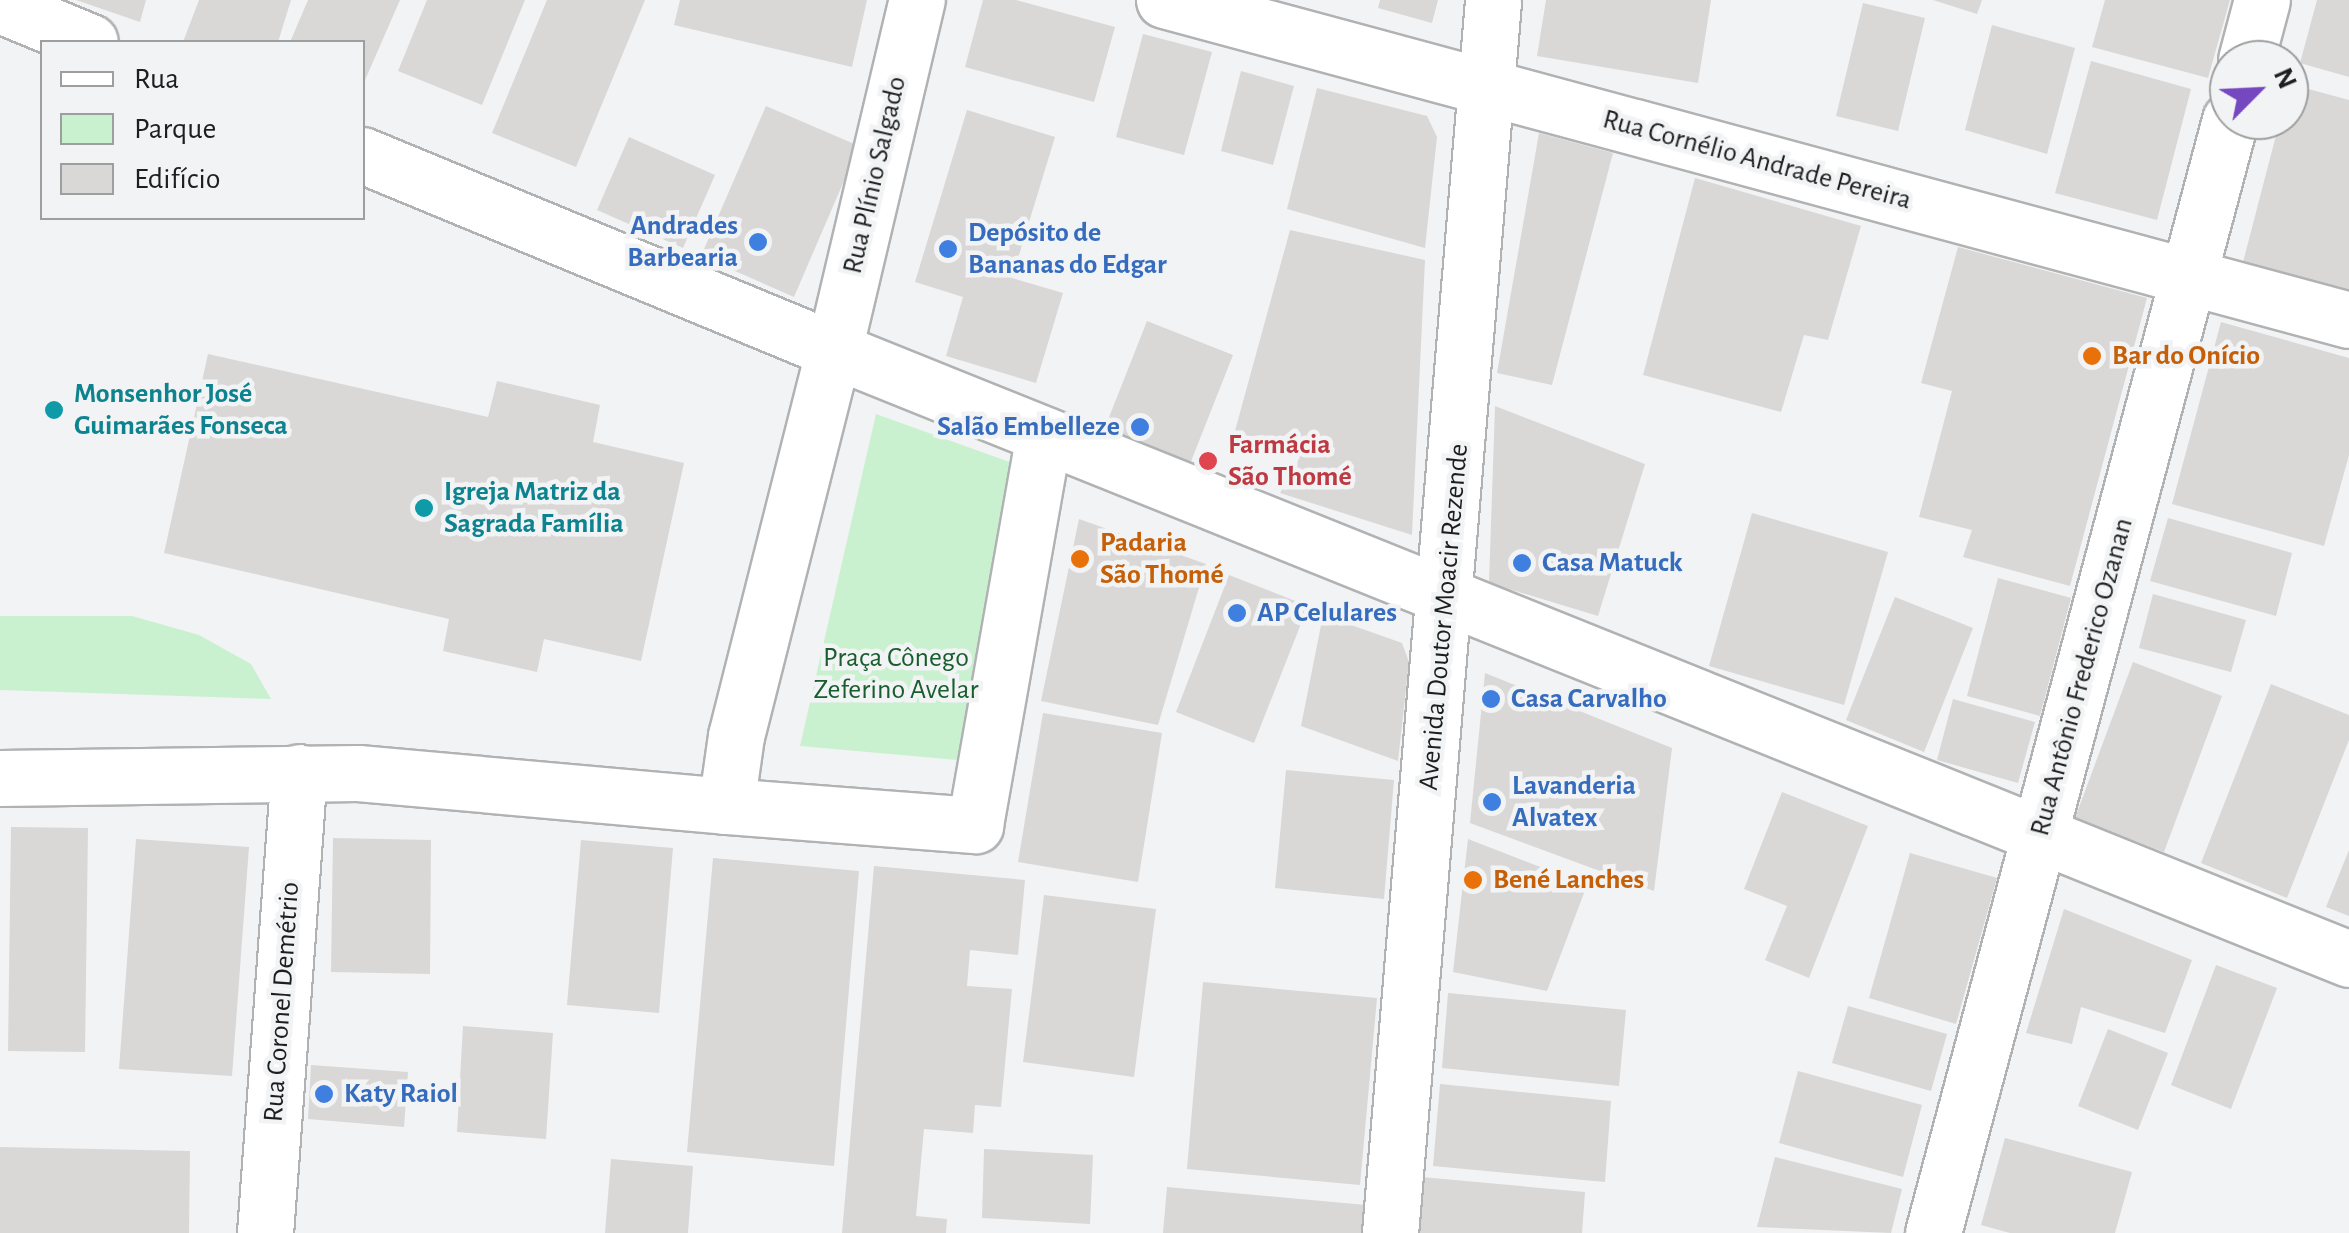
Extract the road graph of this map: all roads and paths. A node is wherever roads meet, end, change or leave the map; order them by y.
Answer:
1 (917, 0) edge
2 (1164, 0) edge
3 (1493, 0) edge
4 (2262, 0) edge
5 (0, 5) edge
6 (85, 40) edge
7 (2251, 40) edge
8 (1486, 86) junction
9 (2225, 140) edge
10 (365, 156) edge
11 (2188, 276) junction
12 (2349, 320) edge
13 (834, 350) junction
14 (1044, 435) junction
15 (1447, 596) junction
16 (298, 772) junction
17 (0, 778) edge
18 (726, 806) junction
19 (2040, 835) junction
20 (2349, 960) edge
21 (265, 1233) edge
22 (1390, 1233) edge
23 (1932, 1233) edge

1 - 13 street, Rua Plínio Salgado
2 - 8 street, Rua Cornélio Andrade Pereira
3 - 8 street, Avenida Doutor Moacir Rezende
4 - 7 street
5 - 6 street
8 - 11 street, Rua Cornélio Andrade Pereira
8 - 15 street, Avenida Doutor Moacir Rezende
9 - 11 street, Rua Antônio Frederico Ozanan
10 - 13 street
11 - 12 street, Rua Cornélio Andrade Pereira
11 - 19 street, Rua Antônio Frederico Ozanan
13 - 14 street
13 - 18 street
14 - 15 street
14 - 18 street
15 - 19 street
15 - 22 street, Avenida Doutor Moacir Rezende
16 - 17 street
16 - 18 street
16 - 21 street, Rua Coronel Demétrio
19 - 20 street
19 - 23 street, Rua Antônio Frederico Ozanan

